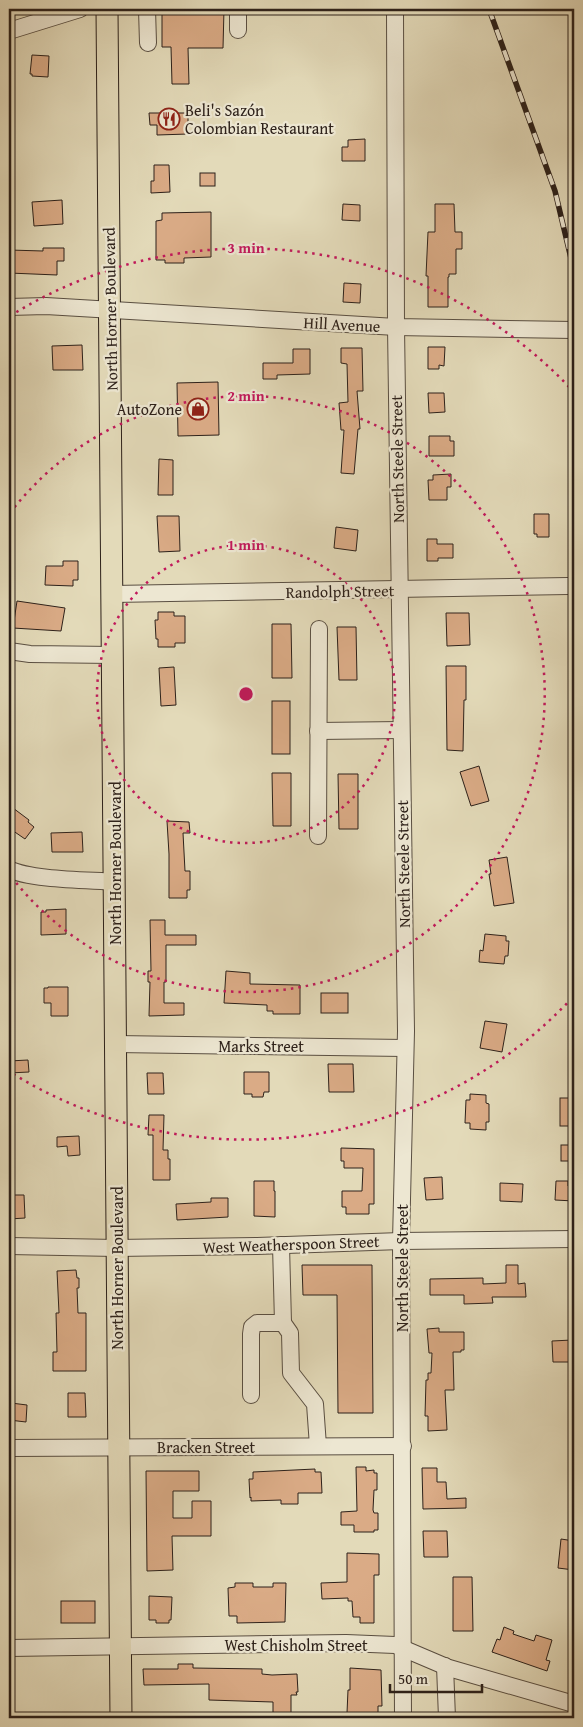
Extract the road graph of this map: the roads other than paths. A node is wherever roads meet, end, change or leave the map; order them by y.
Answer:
1 (80, 9) edge
2 (107, 9) edge
3 (147, 9) edge
4 (238, 9) edge
5 (395, 9) edge
6 (238, 30) dead end
7 (9, 31) edge
8 (148, 43) dead end
9 (9, 307) edge
10 (110, 310) junction
11 (396, 327) junction
12 (574, 330) edge
13 (568, 586) dead end
14 (399, 590) junction
15 (112, 594) junction
16 (319, 629) dead end
17 (9, 651) edge
18 (113, 655) junction
19 (401, 730) junction
20 (318, 731) junction
21 (318, 836) dead end
22 (9, 869) edge
23 (115, 882) junction
24 (116, 1044) junction
25 (405, 1048) junction
26 (574, 1239) edge
27 (401, 1241) junction
28 (281, 1245) junction
29 (9, 1246) edge
30 (116, 1248) junction
31 (283, 1323) junction
32 (251, 1395) dead end
33 (318, 1446) junction
34 (403, 1446) junction
35 (9, 1448) edge
36 (119, 1448) junction
37 (120, 1646) junction
38 (9, 1648) edge
39 (403, 1649) junction
40 (445, 1666) junction
41 (574, 1704) edge
42 (121, 1718) edge
43 (404, 1718) edge
44 (447, 1718) edge

1 - 7 street
2 - 10 main road, North Horner Boulevard
3 - 8 street
4 - 6 street
5 - 11 street, North Steele Street
9 - 10 street, Hill Avenue
10 - 11 street, Hill Avenue
10 - 15 main road, North Horner Boulevard
11 - 12 street, Hill Avenue
11 - 14 street, North Steele Street
13 - 14 street, Randolph Street
14 - 15 street, Randolph Street
14 - 19 street, North Steele Street
15 - 18 main road, North Horner Boulevard
16 - 20 street
17 - 18 street
18 - 23 main road, North Horner Boulevard
19 - 20 street
19 - 25 street, North Steele Street
20 - 21 street
22 - 23 street
23 - 24 main road, North Horner Boulevard
24 - 25 street, Marks Street
24 - 30 main road, North Horner Boulevard
25 - 27 street, North Steele Street
26 - 27 street, West Weatherspoon Street
27 - 28 street, West Weatherspoon Street
27 - 34 street, North Steele Street
28 - 30 street, West Weatherspoon Street
28 - 31 street
29 - 30 street, West Weatherspoon Street
30 - 36 main road, North Horner Boulevard
31 - 32 street
31 - 33 street
33 - 34 street, Bracken Street
33 - 36 street, Bracken Street
34 - 39 street, North Steele Street
35 - 36 street, Bracken Street
36 - 37 main road, North Horner Boulevard
37 - 38 street, West Chisholm Street
37 - 39 street, West Chisholm Street
37 - 42 main road, North Horner Boulevard
39 - 40 street, West Chisholm Street
39 - 43 street, North Steele Street
40 - 41 street, West Chisholm Street
40 - 44 street

